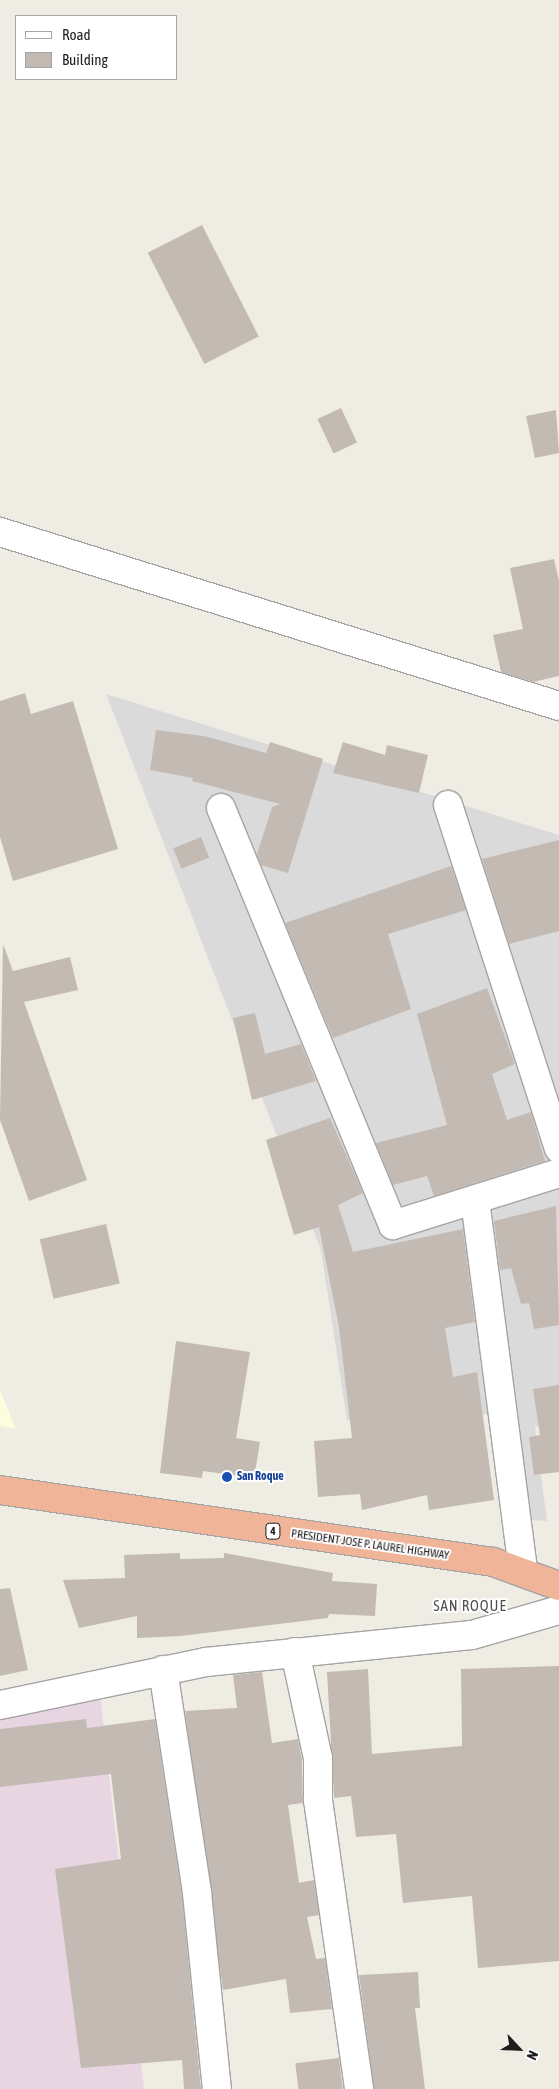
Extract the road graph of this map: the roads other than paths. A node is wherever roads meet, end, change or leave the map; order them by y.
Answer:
1 (0, 532) edge
2 (559, 706) edge
3 (448, 805) dead end
4 (220, 808) dead end
5 (559, 1149) edge
6 (559, 1174) edge
7 (475, 1200) junction
8 (0, 1490) edge
9 (523, 1569) junction
10 (559, 1586) edge
11 (559, 1610) edge
12 (295, 1652) junction
13 (163, 1670) junction
14 (0, 1705) edge
15 (218, 2089) edge
16 (359, 2089) edge

1 - 2 street
3 - 5 street
4 - 7 street
6 - 7 street
7 - 9 street
8 - 9 highway, PRESIDENT JOSE P. LAUREL HIGHWAY / 4
9 - 10 highway, PRESIDENT JOSE P. LAUREL HIGHWAY / 4
11 - 12 street
12 - 13 street
12 - 16 street
13 - 14 street
13 - 15 street

